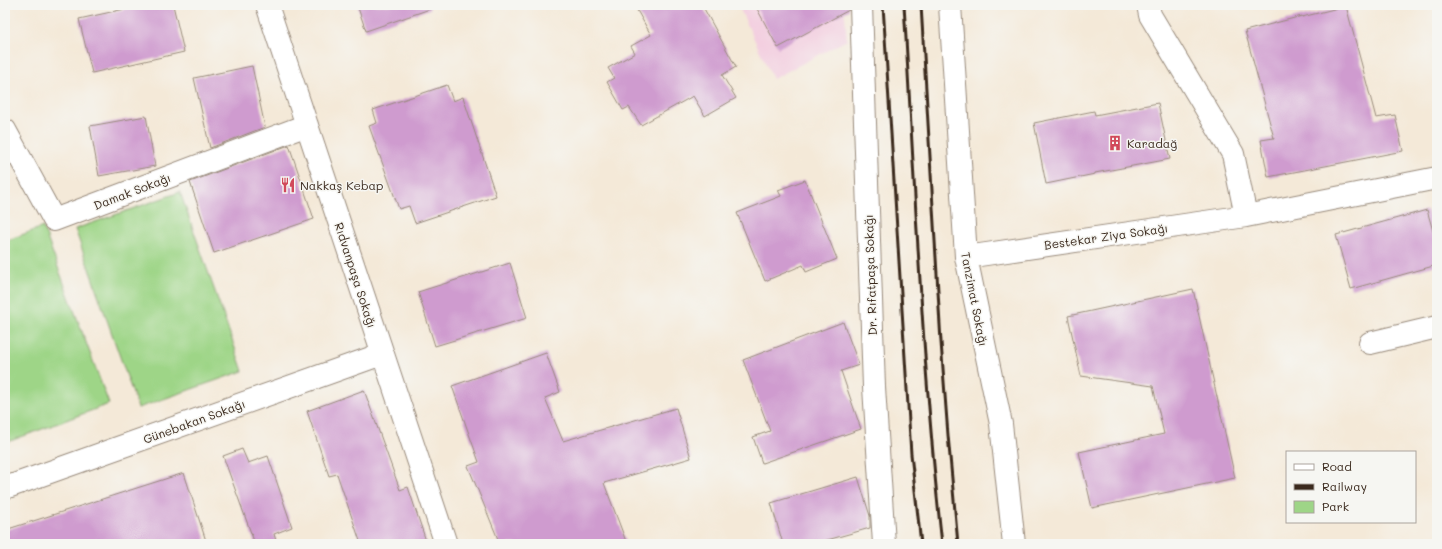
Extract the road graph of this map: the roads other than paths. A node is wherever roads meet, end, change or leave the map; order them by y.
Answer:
1 (267, 5) edge
2 (861, 5) edge
3 (950, 5) edge
4 (1148, 5) edge
5 (307, 125) junction
6 (5, 130) edge
7 (1437, 178) edge
8 (1246, 216) junction
9 (966, 257) junction
10 (1437, 327) edge
11 (1370, 343) dead end
12 (382, 354) junction
13 (5, 488) edge
14 (446, 544) edge
15 (884, 544) edge
16 (1014, 544) edge

1 - 5 street, Rıdvanpaşa Sokağı
2 - 15 street, Dr. Rıfatpaşa Sokağı
3 - 9 street, Tanzimat Sokağı
4 - 8 street
5 - 6 street, Damak Sokağı
5 - 12 street, Rıdvanpaşa Sokağı
7 - 8 street, Bestekar Ziya Sokağı
8 - 9 street, Bestekar Ziya Sokağı
9 - 16 street, Tanzimat Sokağı
10 - 11 street
12 - 13 street, Günebakan Sokağı
12 - 14 street, Rıdvanpaşa Sokağı

